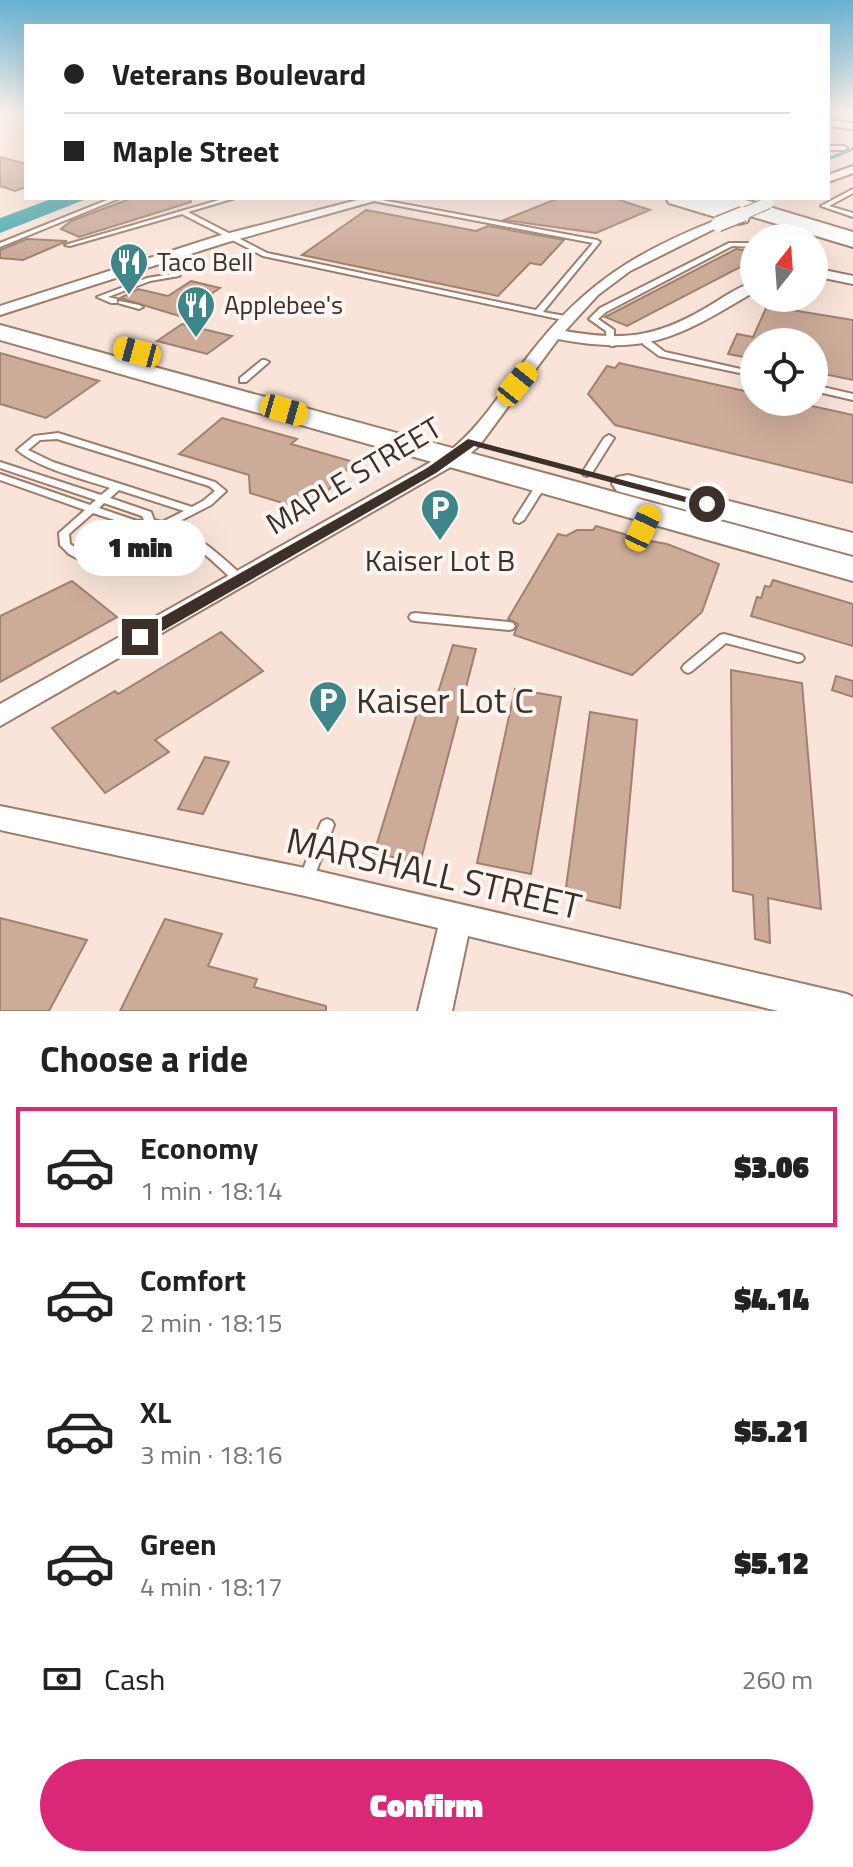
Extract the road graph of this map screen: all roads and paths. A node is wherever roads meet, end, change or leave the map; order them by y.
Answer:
1 (853, 169) edge
2 (830, 178) edge
3 (853, 191) edge
4 (839, 198) junction
5 (112, 200) edge
6 (225, 200) edge
7 (371, 200) edge
8 (380, 200) edge
9 (683, 200) edge
10 (722, 200) edge
11 (774, 200) edge
12 (853, 204) edge
13 (842, 211) junction
14 (183, 212) junction
15 (853, 215) edge
16 (760, 224) edge
17 (236, 240) junction
18 (853, 240) edge
19 (740, 244) edge
20 (0, 245) edge
21 (68, 245) dead end
22 (828, 245) edge
23 (853, 253) edge
24 (177, 275) dead end
25 (828, 275) edge
26 (853, 280) edge
27 (740, 294) edge
28 (139, 307) dead end
29 (0, 313) edge
30 (538, 313) junction
31 (563, 326) junction
32 (0, 332) edge
33 (646, 342) junction
34 (611, 344) junction
35 (265, 362) dead end
36 (740, 371) edge
37 (243, 380) junction
38 (828, 391) edge
39 (853, 397) edge
40 (609, 438) dead end
41 (463, 450) junction
42 (0, 465) edge
43 (587, 473) junction
44 (0, 477) edge
45 (543, 482) junction
46 (118, 486) junction
47 (102, 498) junction
48 (707, 504) junction
49 (89, 509) junction
50 (192, 510) junction
51 (519, 520) dead end
52 (149, 521) junction
53 (163, 525) junction
54 (644, 525) junction
55 (853, 544) edge
56 (853, 569) edge
57 (240, 580) junction
58 (415, 617) dead end
59 (509, 626) dead end
60 (798, 658) dead end
61 (688, 668) dead end
62 (0, 716) edge
63 (0, 818) edge
64 (327, 825) dead end
65 (305, 882) junction
66 (456, 920) junction
67 (792, 1004) edge
68 (435, 1011) edge
69 (847, 1011) edge

1 - 2 street
3 - 4 lane
4 - 12 lane
4 - 13 lane
5 - 20 lane
6 - 14 lane
7 - 17 street
8 - 30 lane
9 - 16 highway
10 - 18 highway
11 - 31 street, MAPLE STREET, bridge
12 - 13 lane
13 - 15 lane
14 - 17 lane
14 - 21 lane
17 - 29 street
17 - 30 lane
19 - 34 lane
22 - 23 highway
24 - 28 lane
25 - 26 street
27 - 33 street
29 - 37 main road
30 - 31 lane
31 - 34 street
31 - 41 street, MAPLE STREET
32 - 41 main road
33 - 34 street
33 - 36 lane
35 - 37 lane
37 - 41 main road
38 - 39 lane
40 - 43 lane
41 - 43 main road
41 - 45 main road
41 - 57 street, MAPLE STREET
42 - 47 lane
43 - 48 main road
44 - 49 lane
45 - 51 lane
45 - 54 main road
46 - 47 lane
46 - 50 lane
46 - 50 lane
47 - 49 lane
47 - 52 lane
48 - 54 main road
48 - 55 main road
49 - 52 lane
49 - 53 lane
50 - 53 lane
52 - 53 lane
53 - 57 lane
54 - 56 main road
57 - 62 street, MAPLE STREET
58 - 59 lane
60 - 61 lane
63 - 65 street, MARSHALL STREET
64 - 65 lane
65 - 66 street, MARSHALL STREET
66 - 67 street, MARSHALL STREET
66 - 68 street
67 - 69 street, MARSHALL STREET

